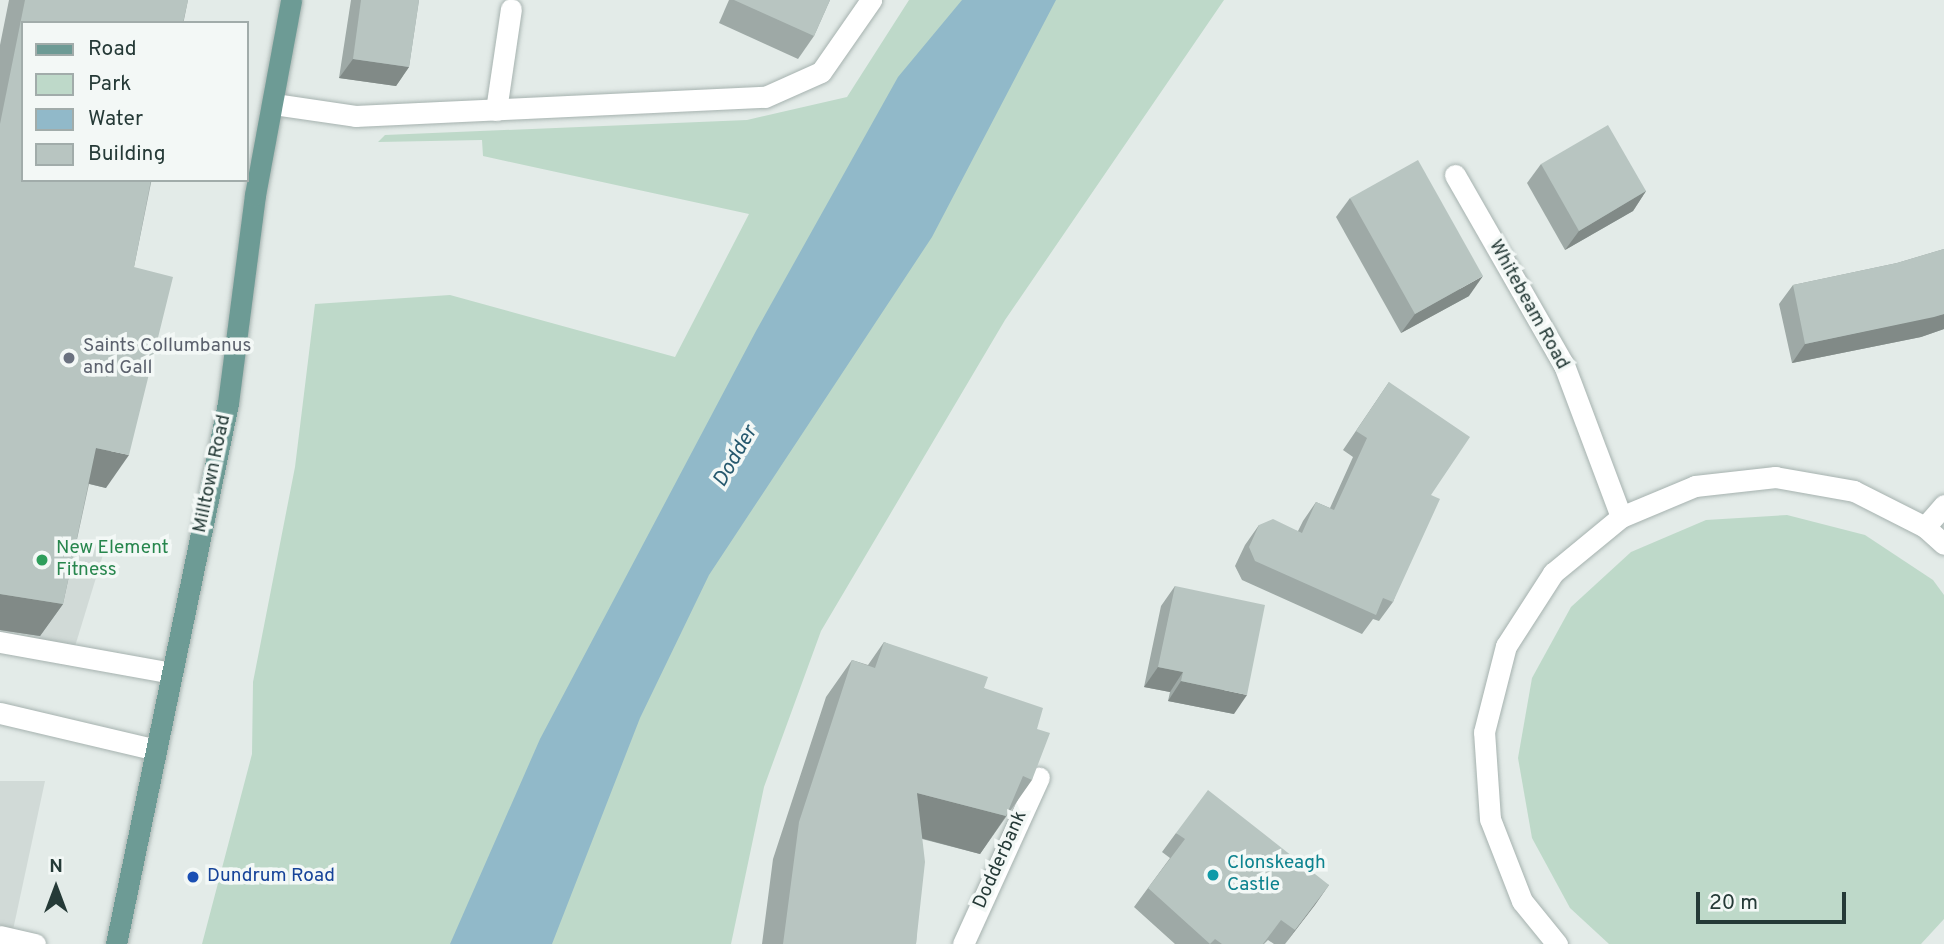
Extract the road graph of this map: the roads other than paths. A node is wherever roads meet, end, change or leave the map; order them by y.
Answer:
1 (290, 0) edge
2 (871, 0) edge
3 (511, 9) dead end
4 (274, 104) junction
5 (496, 110) junction
6 (1455, 176) dead end
7 (1944, 505) edge
8 (1621, 517) junction
9 (1925, 527) junction
10 (1944, 544) edge
11 (0, 642) edge
12 (172, 673) junction
13 (0, 712) edge
14 (156, 750) junction
15 (1039, 777) edge
16 (0, 936) edge
17 (35, 944) edge
18 (116, 944) edge
19 (962, 944) edge
20 (1557, 944) edge

1 - 4 main road, Milltown Road
2 - 5 street
3 - 5 street
4 - 5 street
4 - 12 main road, Milltown Road
6 - 8 street, Whitebeam Road
7 - 9 street
8 - 9 street
8 - 20 street
9 - 10 street
11 - 12 street
12 - 14 main road, Milltown Road
13 - 14 street
14 - 18 main road, Milltown Road
15 - 19 street, Dodderbank
16 - 17 street

